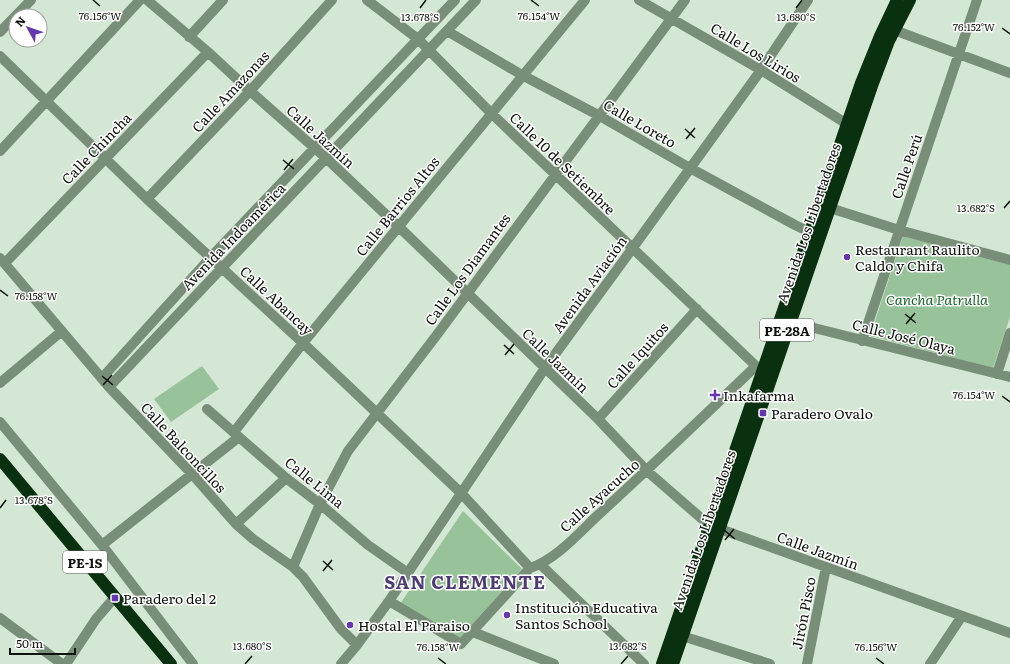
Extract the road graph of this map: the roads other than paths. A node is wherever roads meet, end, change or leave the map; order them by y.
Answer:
1 (31, 0) edge
2 (140, 0) edge
3 (147, 0) edge
4 (223, 0) edge
5 (332, 0) edge
6 (367, 0) edge
7 (455, 0) edge
8 (476, 0) edge
9 (585, 0) edge
10 (640, 0) edge
11 (685, 0) edge
12 (808, 0) edge
13 (897, 0) edge
14 (910, 0) edge
15 (977, 0) edge
16 (671, 18) junction
17 (894, 30) junction
18 (446, 31) junction
19 (0, 32) edge
20 (189, 37) junction
21 (418, 39) junction
22 (428, 50) junction
23 (208, 52) junction
24 (959, 54) junction
25 (0, 56) edge
26 (761, 70) junction
27 (1010, 72) edge
28 (522, 75) junction
29 (250, 91) junction
30 (46, 101) junction
31 (491, 113) junction
32 (598, 115) junction
33 (852, 126) junction
34 (315, 148) junction
35 (0, 151) edge
36 (326, 158) junction
37 (105, 159) junction
38 (690, 168) junction
39 (555, 174) junction
40 (147, 199) junction
41 (830, 208) junction
42 (399, 226) junction
43 (899, 230) junction
44 (815, 234) junction
45 (632, 249) junction
46 (211, 257) junction
47 (3, 260) edge
48 (1010, 260) edge
49 (222, 268) junction
50 (466, 293) junction
51 (697, 309) junction
52 (790, 322) junction
53 (62, 331) junction
54 (1010, 333) edge
55 (862, 341) junction
56 (303, 343) junction
57 (545, 368) junction
58 (764, 368) junction
59 (997, 374) junction
60 (1010, 377) edge
61 (102, 378) junction
62 (0, 383) edge
63 (109, 387) junction
64 (207, 409) dead end
65 (378, 413) junction
66 (598, 418) junction
67 (0, 422) edge
68 (236, 434) junction
69 (0, 459) edge
70 (647, 471) junction
71 (192, 474) junction
72 (286, 478) junction
73 (461, 493) junction
74 (320, 504) junction
75 (236, 524) junction
76 (714, 527) junction
77 (102, 545) junction
78 (541, 565) junction
79 (293, 567) junction
80 (826, 567) junction
81 (530, 568) junction
82 (408, 573) junction
83 (115, 597) junction
84 (389, 601) junction
85 (962, 616) junction
86 (0, 618) edge
87 (472, 632) junction
88 (1010, 633) edge
89 (678, 634) junction
90 (357, 645) junction
91 (344, 663) edge
92 (62, 664) edge
93 (66, 664) edge
94 (171, 664) edge
95 (193, 664) edge
96 (554, 664) edge
97 (644, 664) edge
98 (662, 664) edge
99 (673, 664) edge
100 (770, 664) edge
101 (807, 664) edge
102 (930, 664) edge

1 - 19 street
2 - 30 street
3 - 20 street, Calle Jazmín
4 - 20 street
5 - 29 street, Calle Amazonas
6 - 21 street, Calle 10 de Setiembre
7 - 21 street, Avenida Indoamérica
8 - 18 street, Avenida Indoamérica
9 - 28 street, Calle Barrios Altos
10 - 16 street, Calle Los Lirios
11 - 16 street, Calle Los Diamantes
12 - 26 street, Avenida Aviación
13 - 33 highway, Avenida Los Libertadores / PE-28A
14 - 17 highway, Avenida Los Libertadores / PE-28A
15 - 24 street, Calle Perú
16 - 26 street, Calle Los Lirios
16 - 32 street, Calle Los Diamantes
17 - 24 street
17 - 33 highway, Avenida Los Libertadores / PE-28A
18 - 22 street, Avenida Indoamérica
18 - 28 street, Calle Loreto
20 - 23 street, Calle Jazmín
21 - 22 street, Calle 10 de Setiembre
21 - 34 street, Avenida Indoamérica
22 - 31 street, Calle 10 de Setiembre
22 - 36 street, Avenida Indoamérica
23 - 29 street, Calle Jazmín
23 - 37 street, Calle Chincha
24 - 27 street
24 - 43 street, Calle Perú
25 - 30 street, Calle Abancay
26 - 33 street, Calle Los Lirios
26 - 38 street, Avenida Aviación
28 - 31 street, Calle Barrios Altos
28 - 32 street, Calle Loreto
29 - 34 street, Calle Jazmín
29 - 40 street, Calle Amazonas
30 - 35 street
30 - 37 street, Calle Abancay
31 - 39 street, Calle 10 de Setiembre
31 - 42 street, Calle Barrios Altos
32 - 38 street, Calle Loreto
32 - 39 street, Calle Los Diamantes
33 - 41 highway, Avenida Los Libertadores / PE-28A
33 - 44 highway, Avenida Los Libertadores / PE-28A
34 - 36 street, Calle Jazmín
34 - 46 street, Avenida Indoamérica
36 - 42 street, Calle Jazmín
36 - 49 street, Avenida Indoamérica
37 - 40 street, Calle Abancay
37 - 47 street, Calle Chincha
38 - 44 street, Calle Loreto
38 - 45 street, Avenida Aviación
39 - 45 street, Calle 10 de Setiembre
39 - 50 street, Calle Los Diamantes
40 - 46 street, Calle Abancay
41 - 43 street
41 - 44 highway, Avenida Los Libertadores / PE-28A
42 - 50 street, Calle Jazmín
42 - 56 street, Calle Barrios Altos
43 - 48 street
43 - 55 street, Calle Perú
44 - 52 highway, Avenida Los Libertadores / PE-28A
44 - 58 highway, Avenida Los Libertadores / PE-28A
45 - 51 street, Calle 10 de Setiembre
45 - 57 street, Avenida Aviación
46 - 49 street, Calle Abancay
46 - 61 street, Avenida Indoamérica
47 - 53 street, Calle Balconcillos
49 - 56 street, Calle Abancay
49 - 63 street, Avenida Indoamérica
50 - 57 street, Calle Jazmín
50 - 65 street, Calle Los Diamantes
51 - 58 street, Calle 10 de Setiembre
51 - 66 street, Calle Iquitos
52 - 55 street, Calle José Olaya
52 - 58 highway, Avenida Los Libertadores / PE-28A
53 - 61 street, Calle Balconcillos
53 - 62 street
54 - 59 street
55 - 59 street, Calle José Olaya
56 - 65 street, Calle Abancay
56 - 68 street, Calle Barrios Altos
57 - 66 street, Calle Jazmín
57 - 73 street, Avenida Aviación
58 - 70 street, Calle Ayacucho
58 - 76 highway, Avenida Los Libertadores / PE-28A
59 - 60 street, Calle José Olaya
61 - 63 street, Calle Balconcillos
63 - 71 street, Calle Balconcillos
64 - 68 street, Calle Lima
65 - 73 street, Calle Abancay
65 - 74 street, Calle Los Diamantes
66 - 70 street, Calle Jazmín
67 - 77 street
68 - 71 street, Calle Barrios Altos
68 - 72 street, Calle Lima
69 - 83 highway, PE-1S
70 - 76 street, Calle Jazmín
70 - 78 street, Calle Ayacucho
71 - 75 street, Calle Balconcillos
71 - 77 street, Calle Barrios Altos
72 - 74 street, Calle Lima
72 - 75 street
73 - 81 street, Calle Abancay
73 - 82 street, Avenida Aviación
74 - 79 street, Calle Los Diamantes
74 - 82 street, Calle Lima
75 - 79 street, Calle Balconcillos
76 - 80 street, Calle Jazmín
76 - 89 highway, Avenida Los Libertadores / PE-28A
77 - 95 street
78 - 81 street, Calle Ayacucho
78 - 97 street
79 - 90 street, Calle Balconcillos
80 - 85 street, Calle Jazmín
80 - 101 street, Jirón Pisco
81 - 87 street
82 - 84 street, Avenida Aviación
83 - 93 street
83 - 94 highway, PE-1S
84 - 87 street
84 - 90 street, Avenida Aviación
85 - 88 street, Calle Jazmín
85 - 102 street
86 - 92 street
87 - 96 street
89 - 98 highway, Avenida Los Libertadores / PE-28A
89 - 99 highway, Avenida Los Libertadores / PE-28A
89 - 100 street
90 - 91 street, Avenida Aviación

